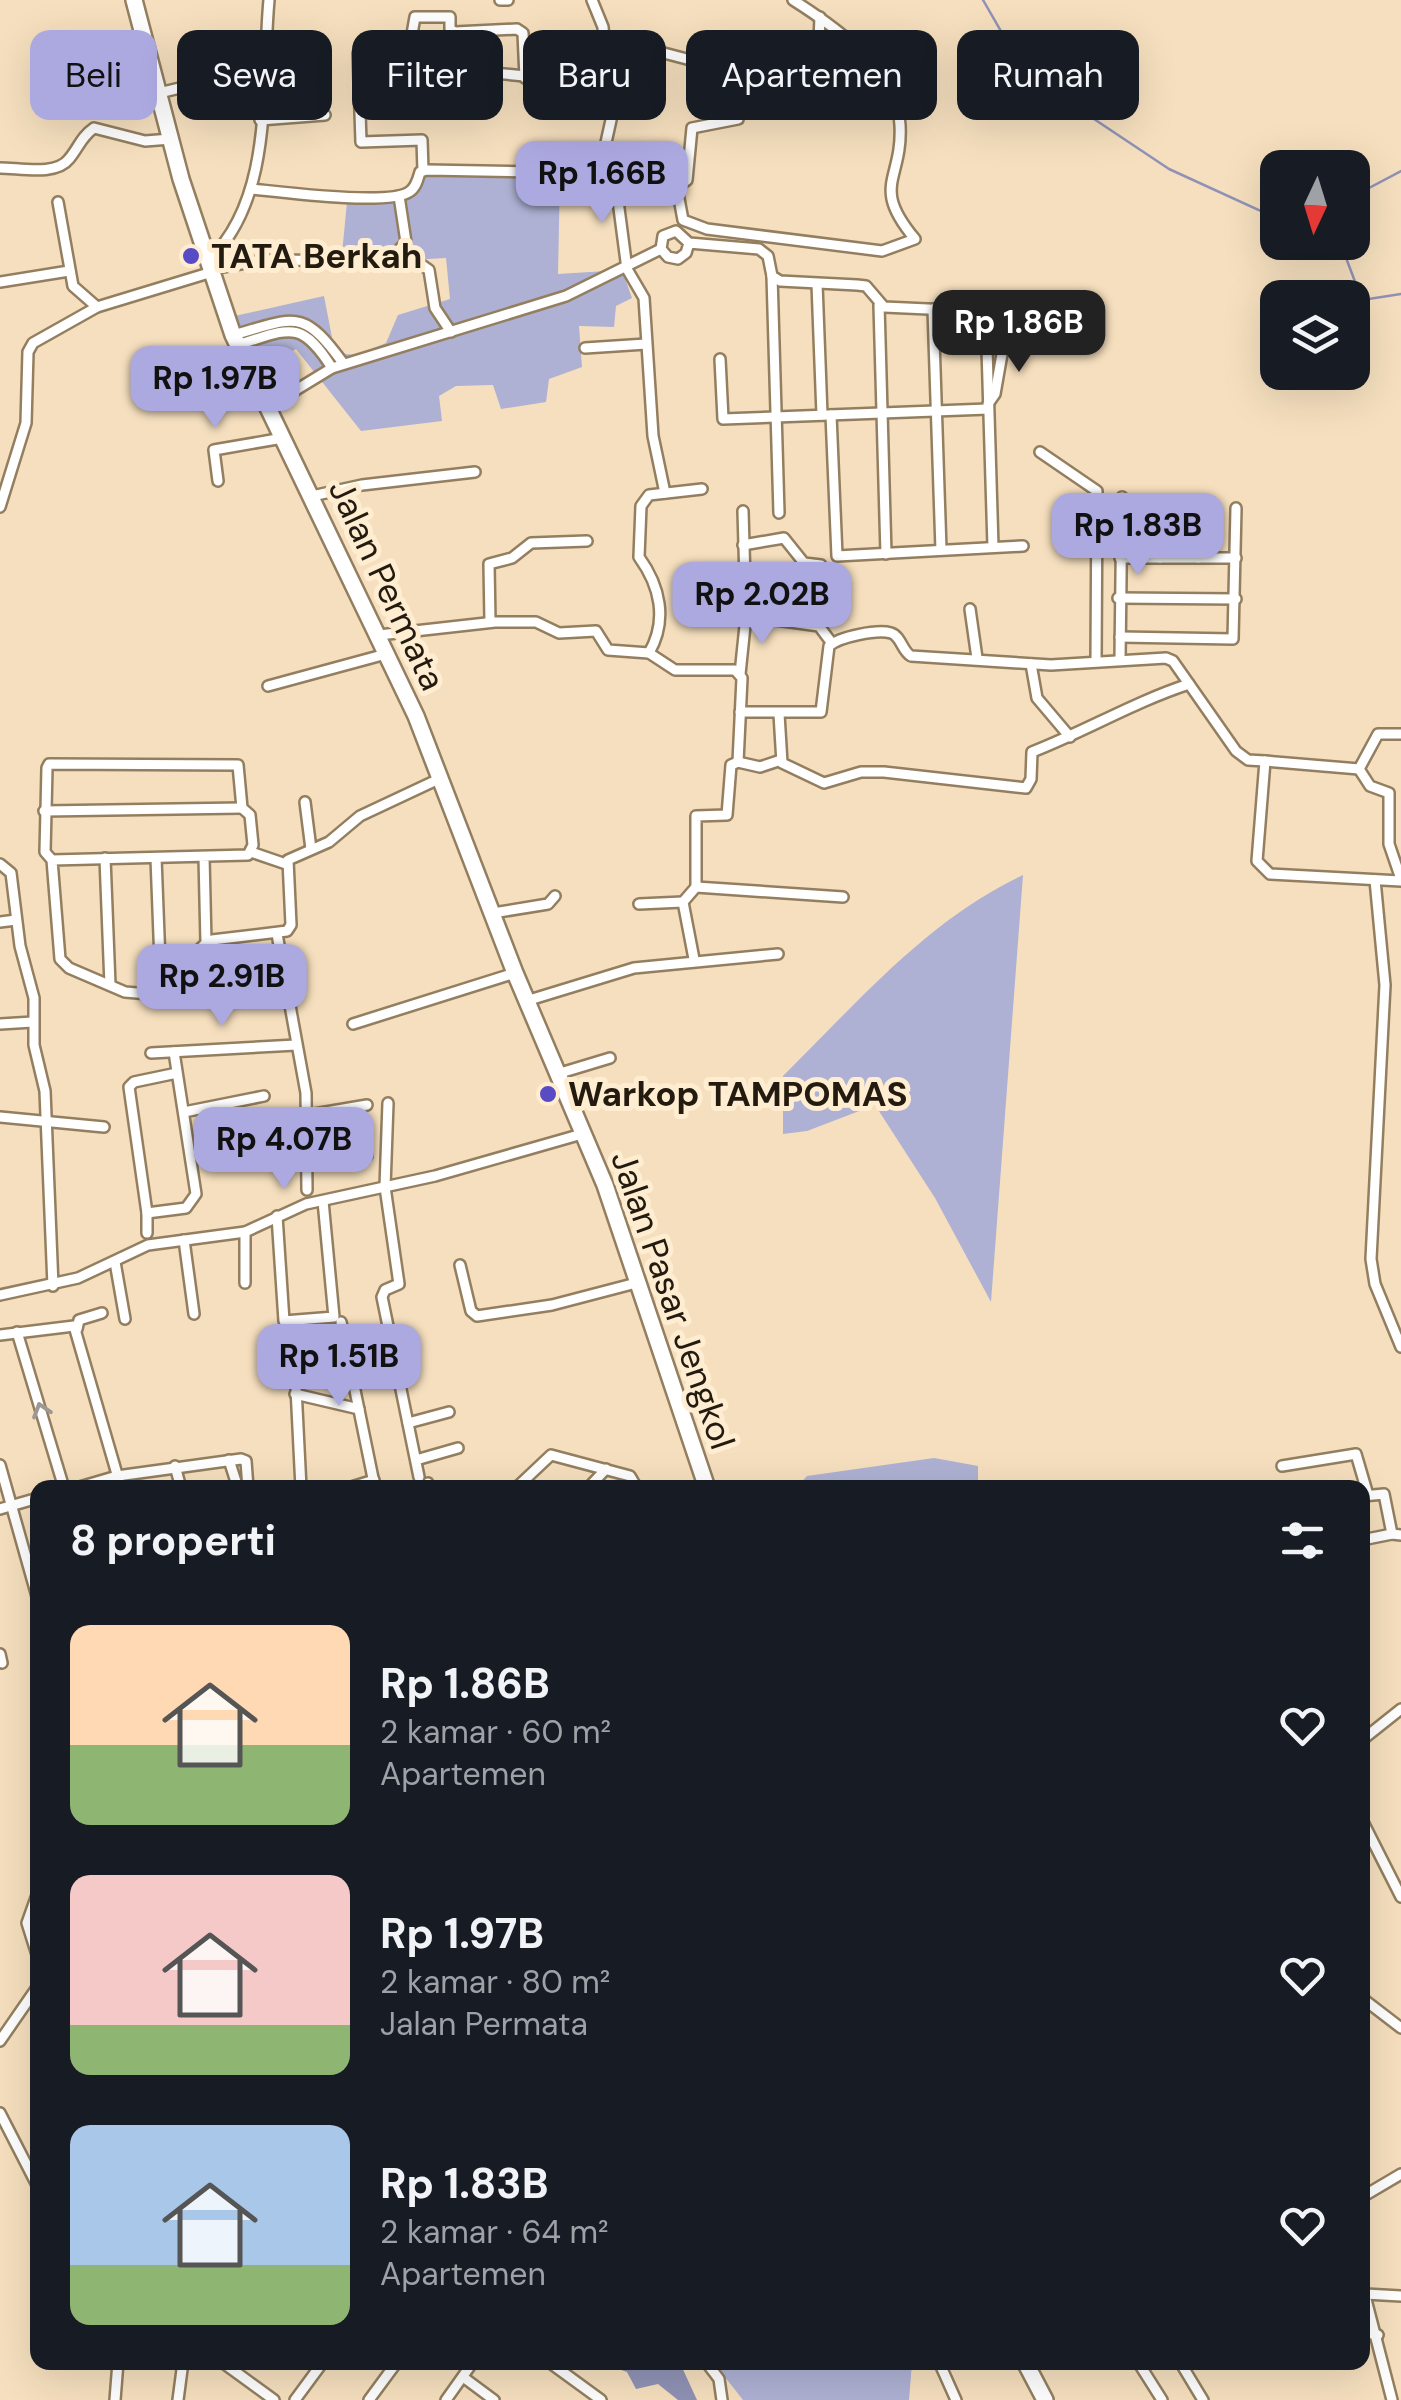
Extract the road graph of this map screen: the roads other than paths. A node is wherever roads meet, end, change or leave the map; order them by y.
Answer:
1 (134, 0) edge
2 (269, 0) edge
3 (500, 0) edge
4 (508, 0) edge
5 (592, 0) edge
6 (793, 0) edge
7 (820, 16) junction
8 (267, 30) edge
9 (601, 30) edge
10 (819, 30) edge
11 (523, 33) edge
12 (177, 89) edge
13 (159, 94) junction
14 (260, 120) edge
15 (611, 120) edge
16 (733, 120) edge
17 (171, 140) junction
18 (0, 168) edge
19 (423, 171) junction
20 (599, 174) junction
21 (615, 178) junction
22 (676, 188) junction
23 (252, 189) junction
24 (399, 196) junction
25 (58, 202) dead end
26 (406, 242) junction
27 (688, 243) junction
28 (661, 250) junction
29 (389, 261) junction
30 (419, 264) junction
31 (210, 268) junction
32 (627, 269) junction
33 (69, 271) junction
34 (772, 276) junction
35 (0, 282) edge
36 (817, 284) junction
37 (879, 305) junction
38 (97, 307) junction
39 (933, 309) junction
40 (986, 315) junction
41 (451, 332) junction
42 (646, 344) junction
43 (237, 345) junction
44 (585, 348) dead end
45 (720, 360) dead end
46 (343, 364) junction
47 (332, 368) junction
48 (143, 372) dead end
49 (988, 407) junction
50 (268, 408) junction
51 (938, 411) junction
52 (881, 413) junction
53 (826, 415) junction
54 (776, 417) junction
55 (283, 438) junction
56 (1040, 452) dead end
57 (474, 472) dead end
58 (218, 481) dead end
59 (702, 489) dead end
60 (665, 493) junction
61 (312, 496) junction
62 (1122, 497) dead end
63 (1162, 504) dead end
64 (1200, 506) dead end
65 (0, 507) edge
66 (1236, 508) dead end
67 (743, 511) dead end
68 (779, 512) dead end
69 (587, 541) dead end
70 (743, 546) junction
71 (1023, 546) dead end
72 (993, 547) junction
73 (941, 550) junction
74 (886, 554) junction
75 (1120, 558) junction
76 (1160, 558) junction
77 (1198, 558) junction
78 (1236, 558) junction
79 (821, 565) dead end
80 (1118, 598) junction
81 (1236, 599) junction
82 (970, 609) dead end
83 (746, 616) junction
84 (490, 622) junction
85 (378, 635) junction
86 (1120, 637) junction
87 (831, 642) junction
88 (388, 653) junction
89 (649, 653) junction
90 (976, 658) junction
91 (1120, 659) junction
92 (1096, 661) junction
93 (1032, 664) junction
94 (740, 674) junction
95 (1190, 684) junction
96 (268, 686) dead end
97 (740, 712) junction
98 (778, 714) junction
99 (1401, 734) edge
100 (1070, 736) junction
101 (781, 760) junction
102 (1265, 761) junction
103 (738, 762) junction
104 (1360, 769) junction
105 (440, 778) junction
106 (306, 802) dead end
107 (242, 808) junction
108 (44, 811) junction
109 (310, 850) junction
110 (251, 852) junction
111 (204, 857) junction
112 (105, 858) junction
113 (156, 858) junction
114 (52, 860) junction
115 (0, 864) edge
116 (286, 864) junction
117 (1375, 880) junction
118 (1401, 881) edge
119 (696, 887) junction
120 (554, 896) dead end
121 (843, 897) dead end
122 (683, 902) junction
123 (639, 904) dead end
124 (493, 913) junction
125 (16, 920) junction
126 (0, 922) edge
127 (277, 934) junction
128 (212, 940) dead end
129 (778, 954) dead end
130 (694, 959) junction
131 (515, 972) junction
132 (110, 985) junction
133 (161, 988) junction
134 (286, 988) junction
135 (198, 996) dead end
136 (526, 1000) junction
137 (33, 1022) junction
138 (0, 1024) edge
139 (352, 1024) dead end
140 (296, 1046) junction
141 (174, 1052) junction
142 (151, 1053) dead end
143 (610, 1058) dead end
144 (176, 1073) junction
145 (557, 1074) junction
146 (264, 1096) dead end
147 (388, 1103) dead end
148 (367, 1105) dead end
149 (184, 1112) junction
150 (308, 1114) junction
151 (0, 1117) edge
152 (46, 1122) junction
153 (104, 1127) dead end
154 (582, 1134) junction
155 (367, 1156) dead end
156 (309, 1164) junction
157 (385, 1187) junction
158 (307, 1190) dead end
159 (323, 1200) junction
160 (146, 1213) junction
161 (277, 1216) junction
162 (148, 1232) dead end
163 (245, 1232) junction
164 (184, 1240) junction
165 (115, 1262) junction
166 (460, 1266) dead end
167 (640, 1282) junction
168 (244, 1283) dead end
169 (52, 1286) junction
170 (0, 1295) edge
171 (102, 1313) dead end
172 (194, 1314) dead end
173 (125, 1319) dead end
174 (341, 1322) dead end
175 (294, 1328) dead end
176 (77, 1329) junction
177 (17, 1332) junction
178 (0, 1334) edge
179 (1401, 1347) edge
180 (294, 1394) junction
181 (359, 1409) junction
182 (449, 1412) dead end
183 (408, 1423) junction
184 (458, 1448) dead end
185 (229, 1460) junction
186 (416, 1460) junction
187 (0, 1465) edge
188 (175, 1466) junction
189 (1282, 1466) dead end
190 (606, 1470) junction
191 (117, 1476) junction
192 (62, 1480) edge
193 (103, 1480) edge
194 (118, 1480) edge
195 (179, 1480) edge
196 (235, 1480) edge
197 (247, 1480) edge
198 (300, 1480) edge
199 (374, 1480) edge
200 (425, 1480) edge
201 (524, 1480) edge
202 (596, 1480) edge
203 (632, 1480) edge
204 (703, 1480) edge
205 (1362, 1480) edge
206 (1370, 1496) edge
207 (30, 1500) edge
208 (12, 1506) junction
209 (0, 1509) edge
210 (1397, 1535) edge
211 (1370, 1539) edge
212 (30, 1571) edge
213 (1401, 1709) edge
214 (1370, 1734) edge
215 (1370, 1836) edge
216 (1401, 1897) edge
217 (30, 1998) edge
218 (1370, 2004) edge
219 (1401, 2028) edge
220 (0, 2041) edge
221 (0, 2113) edge
222 (30, 2171) edge
223 (1401, 2174) edge
224 (1370, 2193) edge
225 (1370, 2290) edge
226 (1401, 2296) edge
227 (1370, 2309) edge
228 (1370, 2334) edge
229 (1378, 2335) junction
230 (117, 2370) edge
231 (182, 2370) edge
232 (233, 2370) edge
233 (316, 2370) edge
234 (390, 2370) edge
235 (467, 2370) edge
236 (560, 2370) edge
237 (712, 2370) edge
238 (943, 2370) edge
239 (1029, 2370) edge
240 (1143, 2370) edge
241 (1185, 2370) edge
242 (462, 2377) junction
243 (115, 2400) edge
244 (178, 2400) edge
245 (274, 2400) edge
246 (296, 2400) edge
247 (369, 2400) edge
248 (446, 2400) edge
249 (494, 2400) edge
250 (601, 2400) edge
251 (722, 2400) edge
252 (956, 2400) edge
253 (1045, 2400) edge
254 (1162, 2400) edge
255 (1203, 2400) edge
256 (1392, 2400) edge

1 - 13 main road, Jalan Permata
2 - 8 street
3 - 4 street
5 - 9 street
6 - 7 street
7 - 10 street
7 - 22 street
11 - 19 street
12 - 13 street
13 - 17 main road, Jalan Permata
14 - 23 street
15 - 20 street
16 - 22 street
17 - 18 street
17 - 31 main road, Jalan Permata
19 - 20 street
19 - 24 street
20 - 21 street
21 - 22 street
21 - 32 street
23 - 24 street
23 - 31 street
24 - 26 street
25 - 33 street
26 - 29 street
26 - 30 street
27 - 28 street
27 - 28 street
27 - 34 street
28 - 32 street
29 - 30 street
29 - 31 street
30 - 41 street
31 - 38 street
31 - 43 main road, Jalan Permata
32 - 41 street
32 - 42 street
33 - 35 street
33 - 38 street
34 - 36 street
34 - 54 street
36 - 37 street
36 - 53 street
37 - 39 street
37 - 52 street
38 - 65 street
39 - 40 street
39 - 51 street
40 - 49 street
40 - 49 street
41 - 46 street
42 - 44 street
42 - 60 street
43 - 46 street
43 - 47 street
43 - 48 street
43 - 50 main road, Jalan Permata
45 - 54 street
46 - 47 street
47 - 50 street
49 - 51 street
49 - 72 street
50 - 55 main road, Jalan Permata
51 - 52 street
51 - 73 street
52 - 53 street
52 - 74 street
53 - 54 street
53 - 74 street
54 - 68 street
55 - 58 street
55 - 61 main road, Jalan Permata
56 - 92 street
57 - 61 street
59 - 60 street
60 - 89 street
61 - 85 main road, Jalan Permata
62 - 75 street
63 - 76 street
64 - 77 street
66 - 78 street
67 - 70 street
69 - 84 street
70 - 79 street
70 - 83 street
71 - 72 street
72 - 73 street
73 - 74 street
75 - 76 street
75 - 80 street
76 - 77 street
77 - 78 street
78 - 81 street
80 - 81 street
80 - 86 street
81 - 86 street
82 - 90 street
83 - 87 street
83 - 94 street
84 - 85 street
84 - 89 street
85 - 88 main road, Jalan Permata
86 - 91 street
87 - 90 street
87 - 98 street
88 - 96 street
88 - 105 main road, Jalan Permata
89 - 94 street
90 - 93 street
91 - 92 street
91 - 95 street
92 - 93 street
93 - 100 street
94 - 97 street
95 - 100 street
95 - 102 street
97 - 98 street
97 - 103 street
98 - 101 street
99 - 104 street
100 - 101 street
101 - 103 street
102 - 104 street
102 - 117 street
103 - 119 street
104 - 118 street
105 - 109 street
105 - 124 main road, Jalan Permata
106 - 109 street
107 - 108 street
107 - 108 street
107 - 110 street
108 - 114 street
109 - 116 street
110 - 111 street
110 - 116 street
111 - 113 street
111 - 133 street
112 - 113 street
112 - 114 street
112 - 132 street
113 - 133 street
114 - 132 street
115 - 125 street
116 - 127 street
117 - 118 street
117 - 179 street
119 - 121 street
119 - 122 street
120 - 124 street
122 - 123 street
122 - 130 street
124 - 131 main road, Jalan Permata
125 - 126 street
125 - 137 street
127 - 128 street
127 - 134 street
129 - 130 street
130 - 136 street
131 - 136 main road, Jalan Permata
131 - 139 street
132 - 133 street
134 - 135 street
134 - 140 street
136 - 145 main road, Jalan Permata
137 - 138 street
137 - 152 street
140 - 141 street
140 - 150 street
141 - 142 street
141 - 144 street
143 - 145 street
144 - 149 street
144 - 160 street
145 - 154 main road, Jalan Permata
146 - 149 street
147 - 157 street
148 - 150 street
149 - 160 street
150 - 156 street
151 - 152 street
152 - 153 street
152 - 169 street
154 - 157 street
154 - 167 main road, Jalan Pasar Jengkol
155 - 156 street
156 - 158 street
157 - 159 street
157 - 183 street
159 - 161 street
159 - 161 street
160 - 162 street
161 - 163 street
163 - 164 street
163 - 168 street
164 - 165 street
164 - 172 street
165 - 169 street
165 - 173 street
166 - 167 street
167 - 204 main road, Jalan Pasar Jengkol
169 - 170 street
171 - 176 street
174 - 181 street
175 - 180 street
176 - 177 street
176 - 191 street
177 - 178 street
192 -> 177 street
180 - 181 street
180 - 198 street
181 - 199 street
182 - 183 street
183 - 186 street
184 - 186 street
185 - 188 street
185 - 196 street
185 - 197 street
186 - 200 street
187 - 208 street
188 - 191 street
188 - 195 street
189 - 205 street
190 - 201 street
190 - 202 street
190 - 203 street
191 - 193 street
191 - 194 street
206 - 210 street
207 - 208 street
208 - 209 street
208 - 212 street
210 - 211 street
213 - 214 street
215 - 216 street
217 - 220 street
218 - 219 street
221 - 222 street
223 - 224 street
225 - 226 street
227 - 229 street
228 - 229 street
229 - 256 street
230 - 243 street
231 - 244 street
232 - 245 street
233 - 246 street
234 - 247 street
235 - 242 street
236 - 250 street
237 - 251 street
238 - 252 street
239 - 253 main road
240 - 254 street
241 - 255 street
242 - 248 street
242 - 249 street

